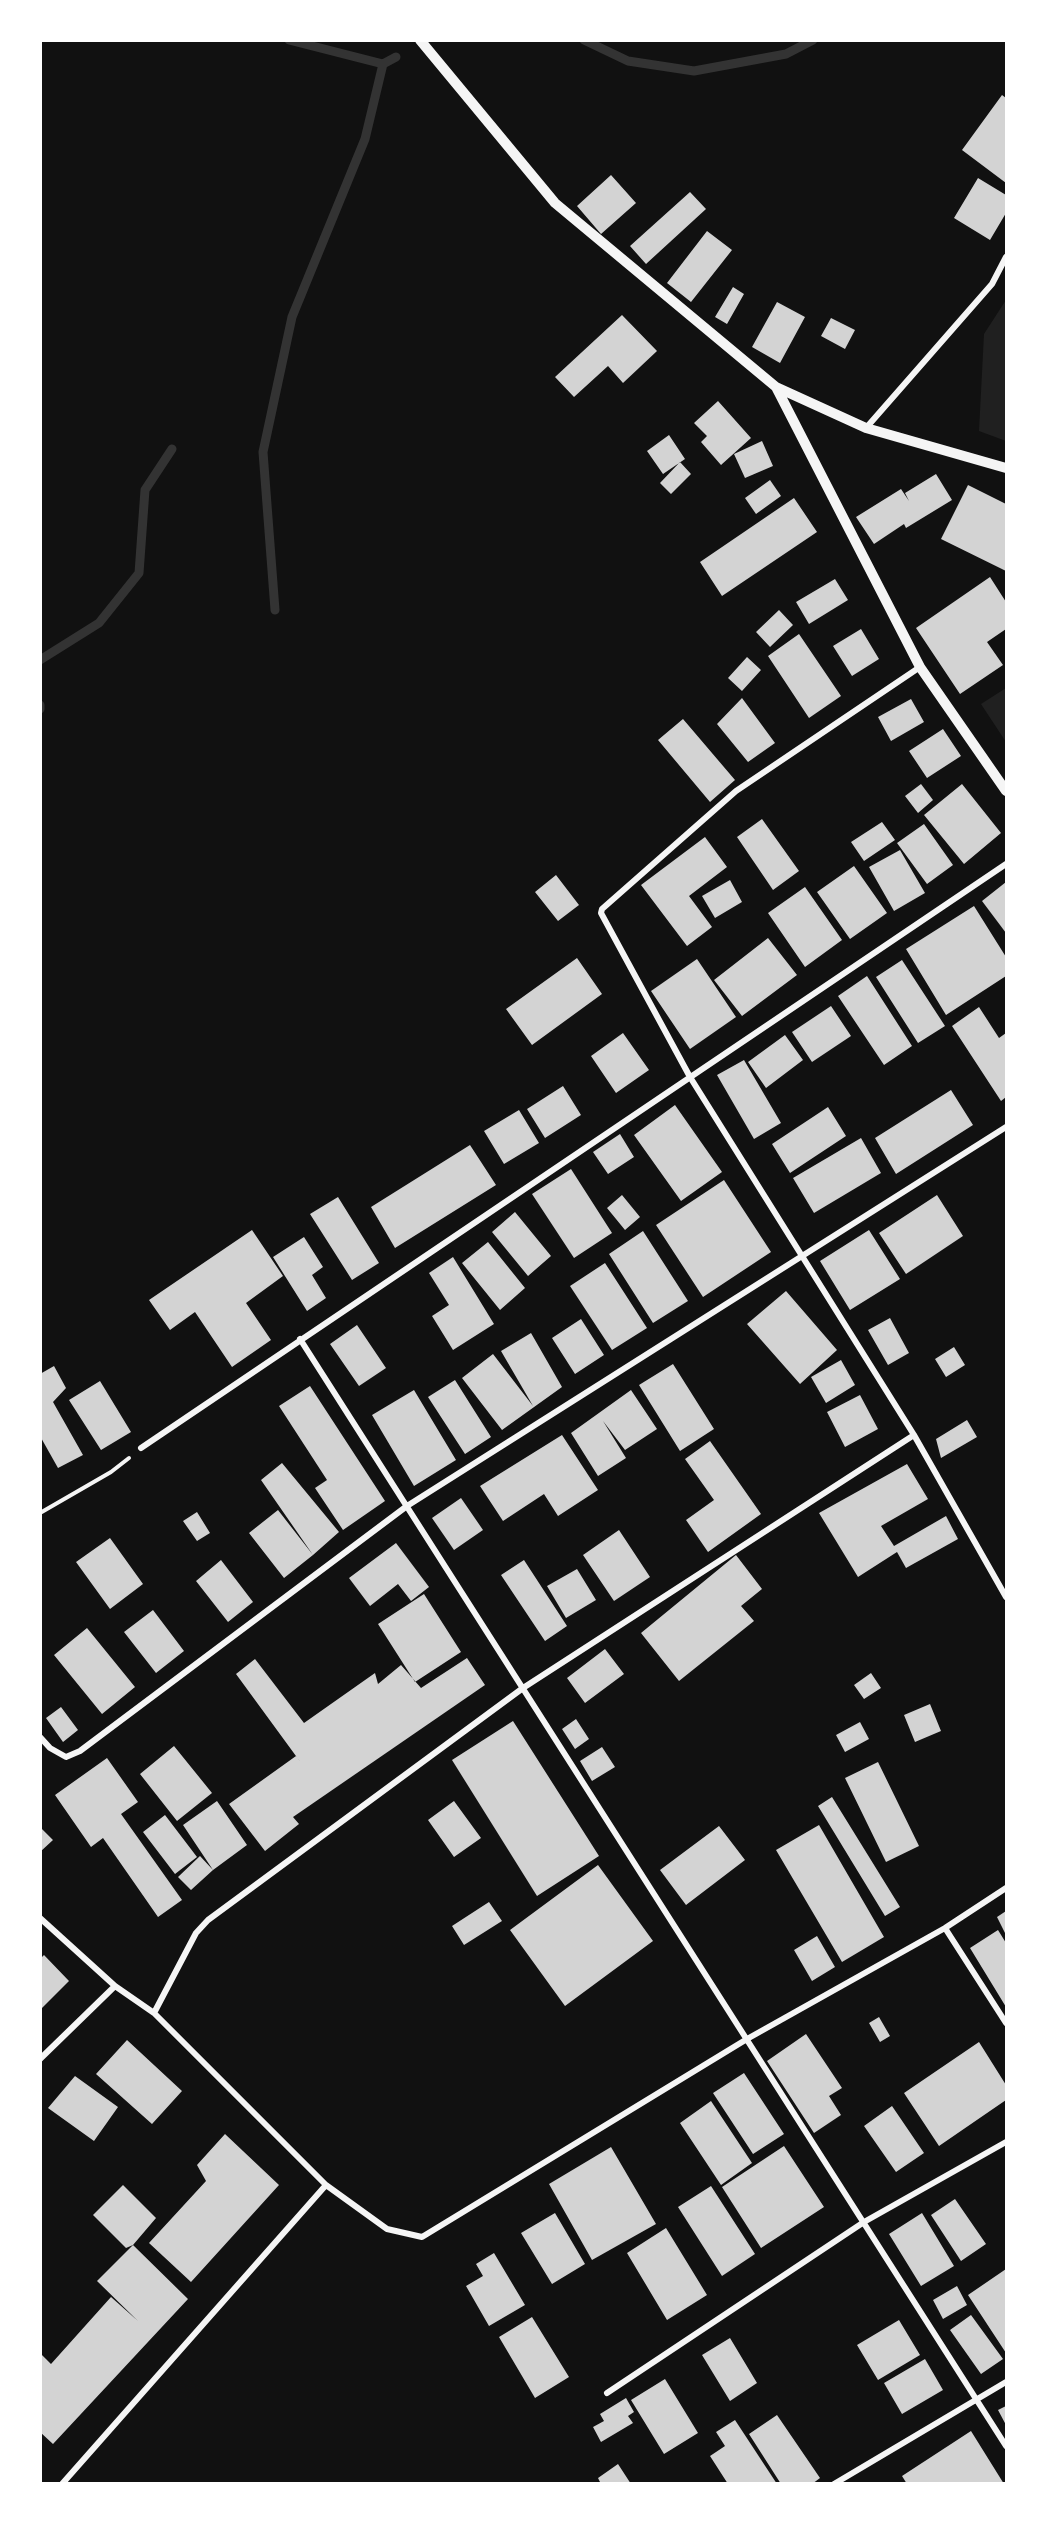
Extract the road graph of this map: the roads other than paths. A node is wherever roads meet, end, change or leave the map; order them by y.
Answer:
1 (420, 40) edge
2 (1006, 257) edge
3 (776, 387) junction
4 (866, 428) junction
5 (1006, 468) edge
6 (920, 667) junction
7 (1006, 791) edge
8 (1006, 864) edge
9 (690, 1077) junction
10 (1006, 1127) edge
11 (805, 1257) junction
12 (300, 1339) junction
13 (914, 1435) junction
14 (141, 1448) road end
15 (407, 1506) junction
16 (1006, 1597) edge
17 (523, 1688) junction
18 (40, 1737) edge
19 (1006, 1888) edge
20 (40, 1918) edge
21 (945, 1928) junction
22 (116, 1986) junction
23 (154, 2013) junction
24 (1006, 2023) edge
25 (747, 2039) junction
26 (40, 2059) edge
27 (1006, 2142) edge
28 (326, 2185) junction
29 (864, 2222) junction
30 (1006, 2382) edge
31 (607, 2393) dead end
32 (976, 2398) junction
33 (1006, 2446) edge
34 (62, 2484) edge
35 (834, 2484) edge

1 - 3 street
2 - 4 street
3 - 4 street
3 - 6 street
4 - 5 street
6 - 7 street
6 - 9 street
8 - 9 street
9 - 11 street
9 - 12 street
10 - 11 street
11 - 13 street
11 - 15 street
12 - 14 street
12 - 15 street
13 - 16 street
13 - 17 street
15 - 17 street
15 - 18 street
17 - 23 street
17 - 25 street
19 - 21 street
20 - 22 street
21 - 24 street
21 - 25 street
22 - 23 street
22 - 26 street
23 - 28 street
25 - 28 street
25 - 29 street
27 - 29 street
28 - 34 street
29 - 31 street
29 - 32 street
30 - 32 street
32 - 33 street
32 - 35 street

